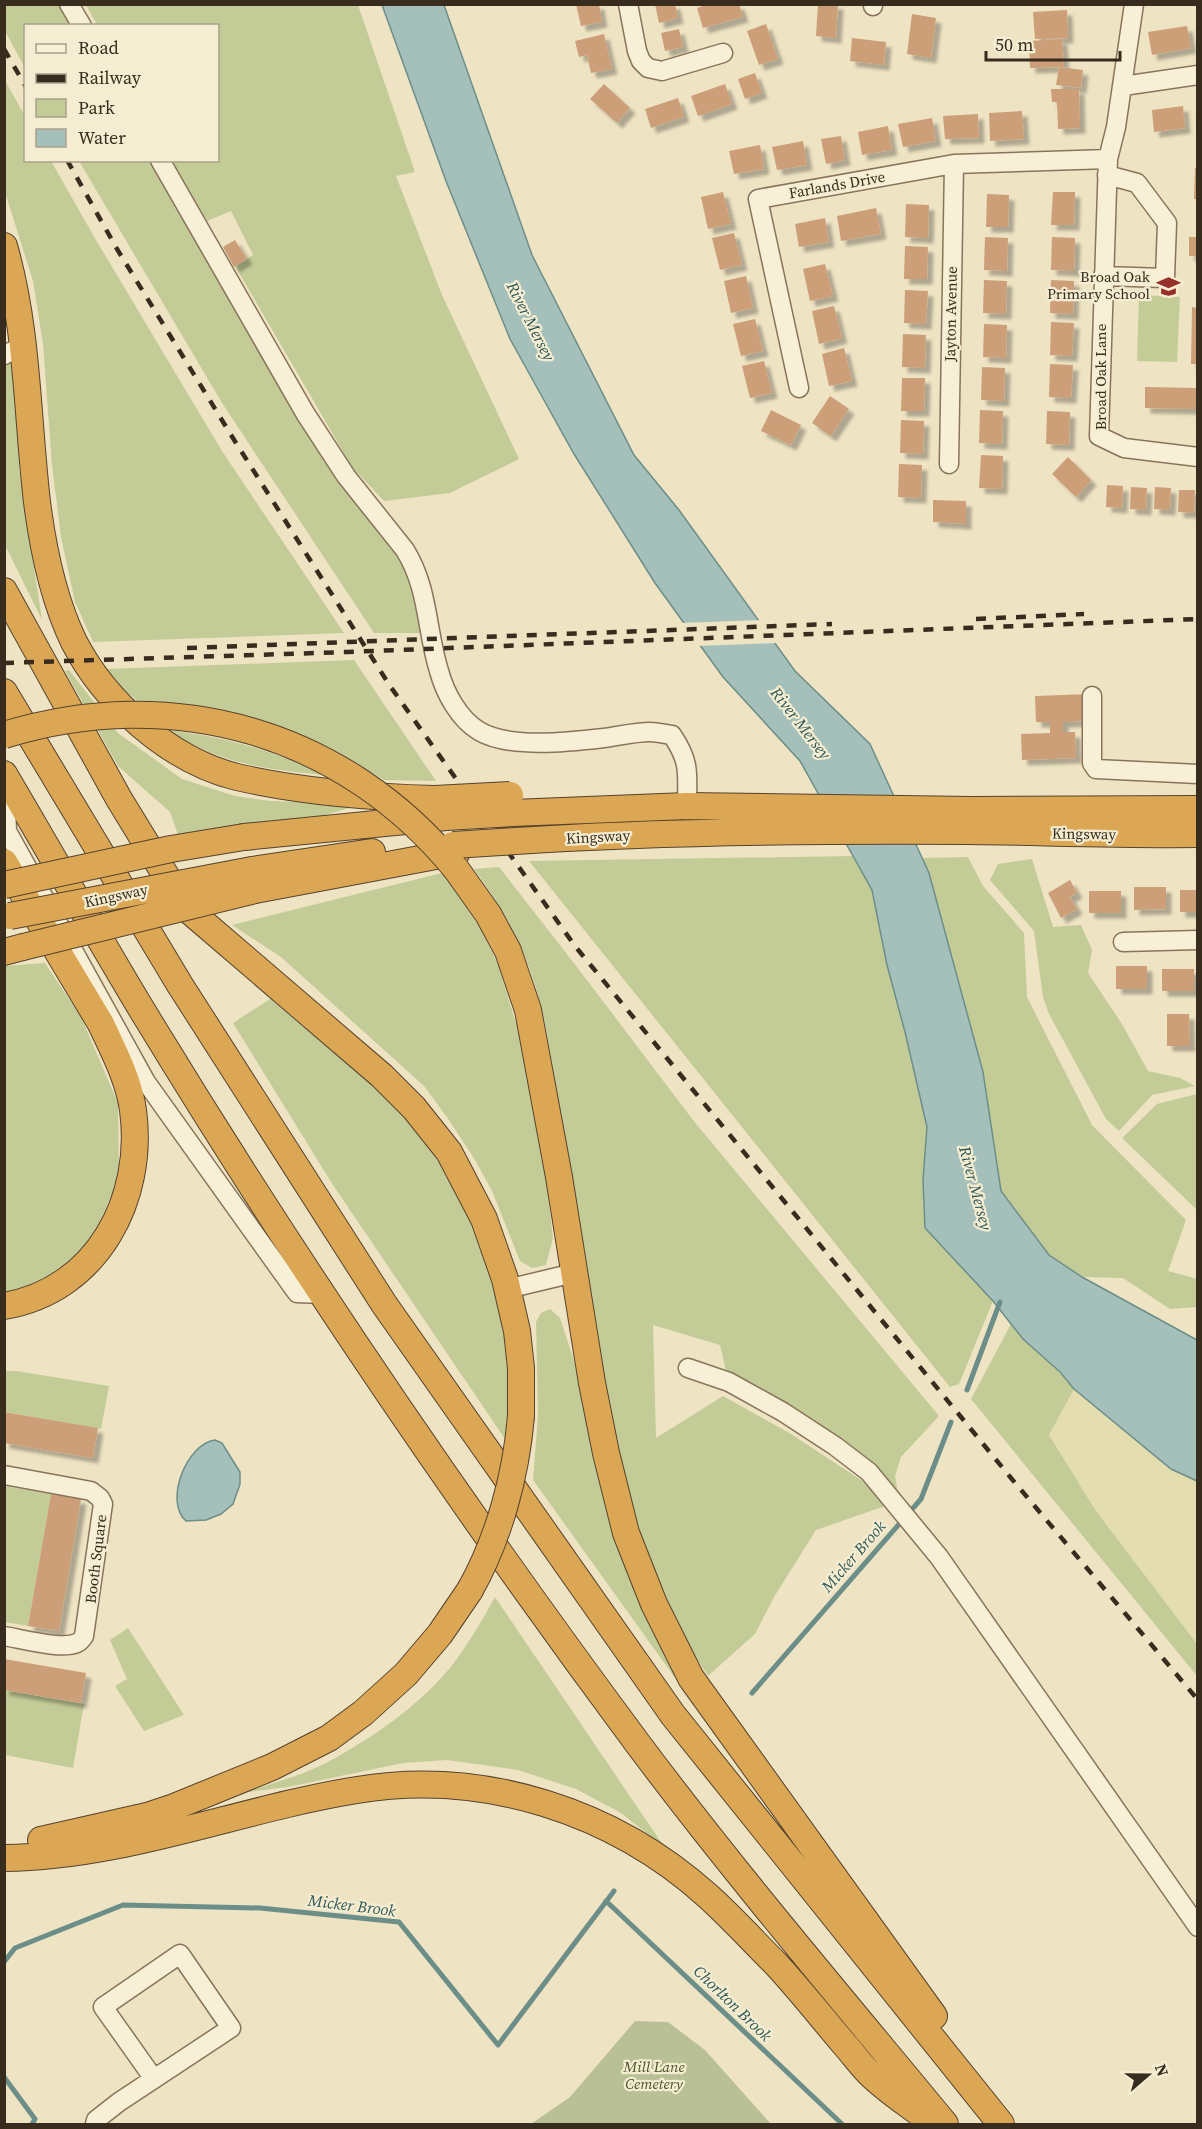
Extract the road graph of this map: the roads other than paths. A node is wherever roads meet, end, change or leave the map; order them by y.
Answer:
1 (69, 4) edge
2 (628, 4) edge
3 (1134, 4) edge
4 (81, 24) edge
5 (723, 53) dead end
6 (1197, 75) edge
7 (1123, 86) junction
8 (161, 162) edge
9 (954, 164) junction
10 (1108, 167) junction
11 (4, 246) edge
12 (1103, 276) junction
13 (14, 350) edge
14 (799, 388) dead end
15 (1197, 457) edge
16 (949, 464) dead end
17 (4, 591) edge
18 (4, 692) edge
19 (1092, 696) dead end
20 (4, 735) edge
21 (5, 774) edge
22 (1197, 774) edge
23 (683, 806) junction
24 (440, 808) junction
25 (1197, 809) edge
26 (761, 820) junction
27 (971, 820) junction
28 (1197, 834) edge
29 (4, 862) edge
30 (253, 880) junction
31 (4, 885) edge
32 (7, 917) edge
33 (1197, 940) edge
34 (1123, 942) dead end
35 (14, 949) edge
36 (574, 1273) junction
37 (507, 1288) junction
38 (322, 1294) junction
39 (4, 1306) edge
40 (688, 1368) dead end
41 (4, 1475) edge
42 (4, 1636) edge
43 (4, 1846) edge
44 (4, 1858) edge
45 (1197, 1927) edge
46 (154, 2079) junction
47 (1000, 2123) edge
48 (95, 2124) edge
49 (934, 2124) edge
50 (945, 2124) edge

1 - 4 street
2 - 5 street
3 - 7 street, Broad Oak Lane
6 - 7 street
7 - 10 street, Broad Oak Lane
8 - 23 street
9 - 10 street, Farlands Drive
9 - 14 street, Farlands Drive
9 - 16 street, Jayton Avenue
10 - 12 street, Broad Oak Lane
10 - 12 street, Farlands Drive
11 - 13 highway
12 - 15 street, Broad Oak Lane
13 - 24 highway
17 - 37 highway
18 - 47 highway
19 - 22 street
20 - 36 highway, bridge
21 - 38 highway
21 - 38 street
23 - 24 highway, Kingsway, bridge
23 - 26 highway, Kingsway
24 - 31 highway, Kingsway, bridge
25 - 27 highway, Kingsway
26 - 27 highway, Kingsway
26 - 30 highway, Kingsway, bridge
27 - 28 highway, Kingsway
29 - 39 highway
30 - 32 highway, Kingsway, bridge
30 - 35 highway, bridge
33 - 34 street
36 - 37 street
36 - 47 highway
37 - 43 highway, bridge
38 - 50 highway
40 - 45 street
41 - 42 street, Booth Square
44 - 49 highway
46 - 46 street
46 - 48 street

